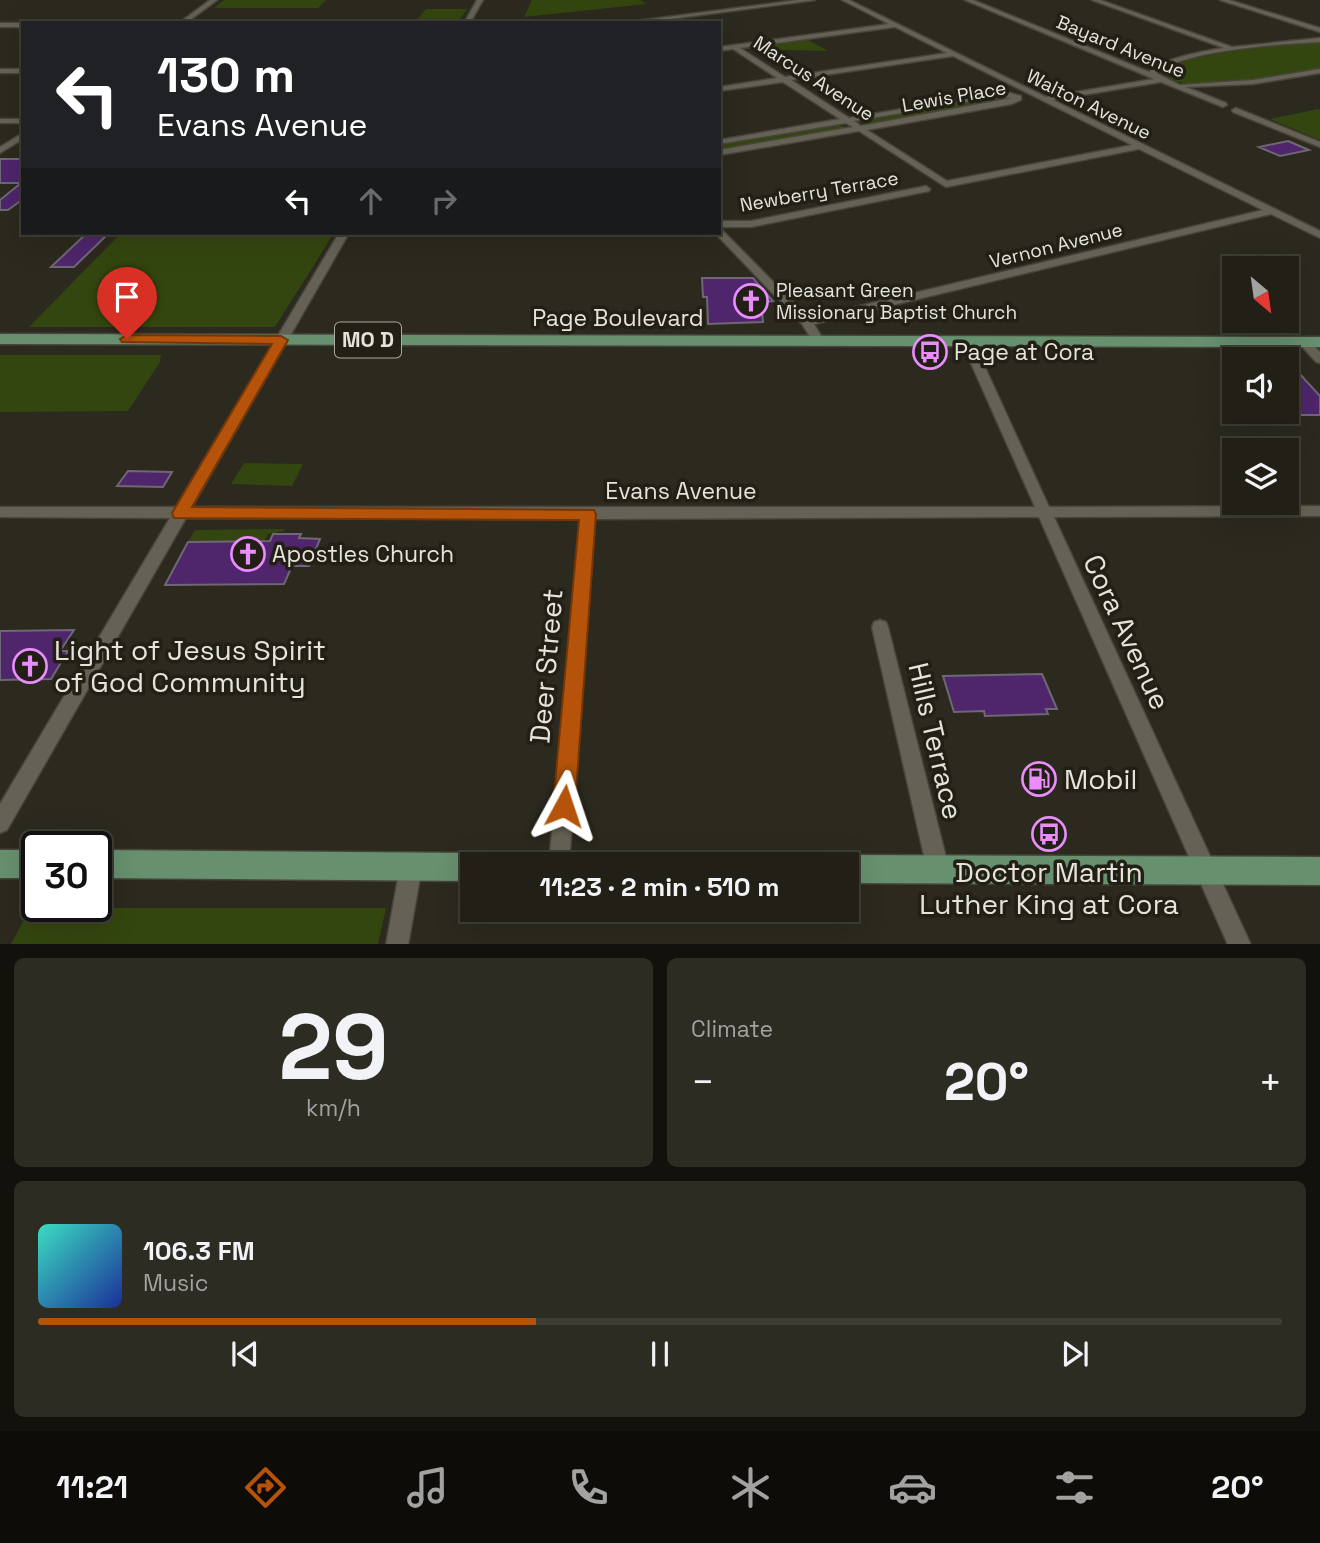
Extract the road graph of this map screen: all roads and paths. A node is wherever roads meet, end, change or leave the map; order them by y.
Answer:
1 (214, 0) edge
2 (480, 0) edge
3 (812, 0) edge
4 (845, 0) edge
5 (968, 0) edge
6 (1096, 0) edge
7 (1223, 0) edge
8 (185, 21) edge
9 (468, 21) edge
10 (639, 21) edge
11 (0, 24) edge
12 (21, 25) edge
13 (896, 25) junction
14 (1320, 30) edge
15 (1320, 40) edge
16 (734, 47) junction
17 (721, 49) edge
18 (1234, 49) junction
19 (954, 54) junction
20 (0, 71) edge
21 (21, 71) edge
22 (1320, 71) edge
23 (1304, 74) junction
24 (783, 79) junction
25 (1162, 80) junction
26 (1320, 80) edge
27 (721, 89) edge
28 (1046, 99) junction
29 (1223, 105) dead end
30 (1236, 110) dead end
31 (0, 121) edge
32 (21, 121) edge
33 (847, 121) junction
34 (860, 129) junction
35 (21, 136) edge
36 (721, 142) edge
37 (1320, 145) edge
38 (1140, 146) junction
39 (0, 151) edge
40 (721, 153) edge
41 (926, 189) dead end
42 (1272, 211) junction
43 (721, 224) edge
44 (721, 234) edge
45 (343, 235) edge
46 (1320, 235) edge
47 (807, 322) junction
48 (0, 339) edge
49 (281, 340) junction
50 (818, 341) junction
51 (967, 341) junction
52 (1312, 342) edge
53 (1320, 359) edge
54 (1320, 511) edge
55 (0, 512) edge
56 (1043, 512) junction
57 (180, 513) junction
58 (588, 514) junction
59 (880, 626) dead end
60 (0, 823) edge
61 (560, 852) edge
62 (0, 863) edge
63 (21, 864) edge
64 (112, 864) edge
65 (411, 867) junction
66 (460, 867) edge
67 (859, 869) edge
68 (938, 869) junction
69 (1208, 870) junction
70 (1320, 871) edge
71 (397, 944) edge
72 (1240, 944) edge

1 - 8 street
2 - 9 street
3 - 10 street
4 - 13 street, Walton Avenue
5 - 25 street, Bayard Avenue
6 - 18 street
7 - 14 street
11 - 12 street
13 - 16 street
13 - 19 street, Walton Avenue
15 - 18 street
16 - 17 street
16 - 24 street, Marcus Avenue
18 - 25 street
19 - 24 street
19 - 28 street, Walton Avenue
20 - 21 street
22 - 23 street
23 - 25 street
23 - 26 street
24 - 27 street
24 - 33 street, Marcus Avenue
25 - 28 street
25 - 29 street, Bayard Avenue
28 - 38 street, Walton Avenue
30 - 37 street
31 - 32 street
33 - 34 street, Marcus Avenue
33 - 34 street, Lewis Place
33 - 36 street, Lewis Place
34 - 38 street, Marcus Avenue
34 - 40 street, Lewis Place
35 - 39 street
38 - 42 street, Walton Avenue
41 - 43 street, Newberry Terrace
42 - 46 street, Walton Avenue
42 - 47 street, Vernon Avenue
44 - 47 street
45 - 49 street
47 - 50 street
48 - 49 main road, Page Boulevard / MO D
49 - 50 main road, Page Boulevard / MO D
49 - 57 street
50 - 51 main road, Page Boulevard / MO D
51 - 52 main road, Page Boulevard / MO D
51 - 56 street, Cora Avenue
52 - 53 street
54 - 56 street, Evans Avenue
55 - 57 street, Evans Avenue
56 - 58 street, Evans Avenue
56 - 69 street, Cora Avenue
57 - 58 street, Evans Avenue
57 - 60 street
58 - 61 street, Deer Street
59 - 68 street, Hills Terrace
62 - 63 main road
64 - 65 main road
65 - 66 main road
65 - 71 street
67 - 68 main road
68 - 69 main road
69 - 70 main road
69 - 72 street, Cora Avenue

